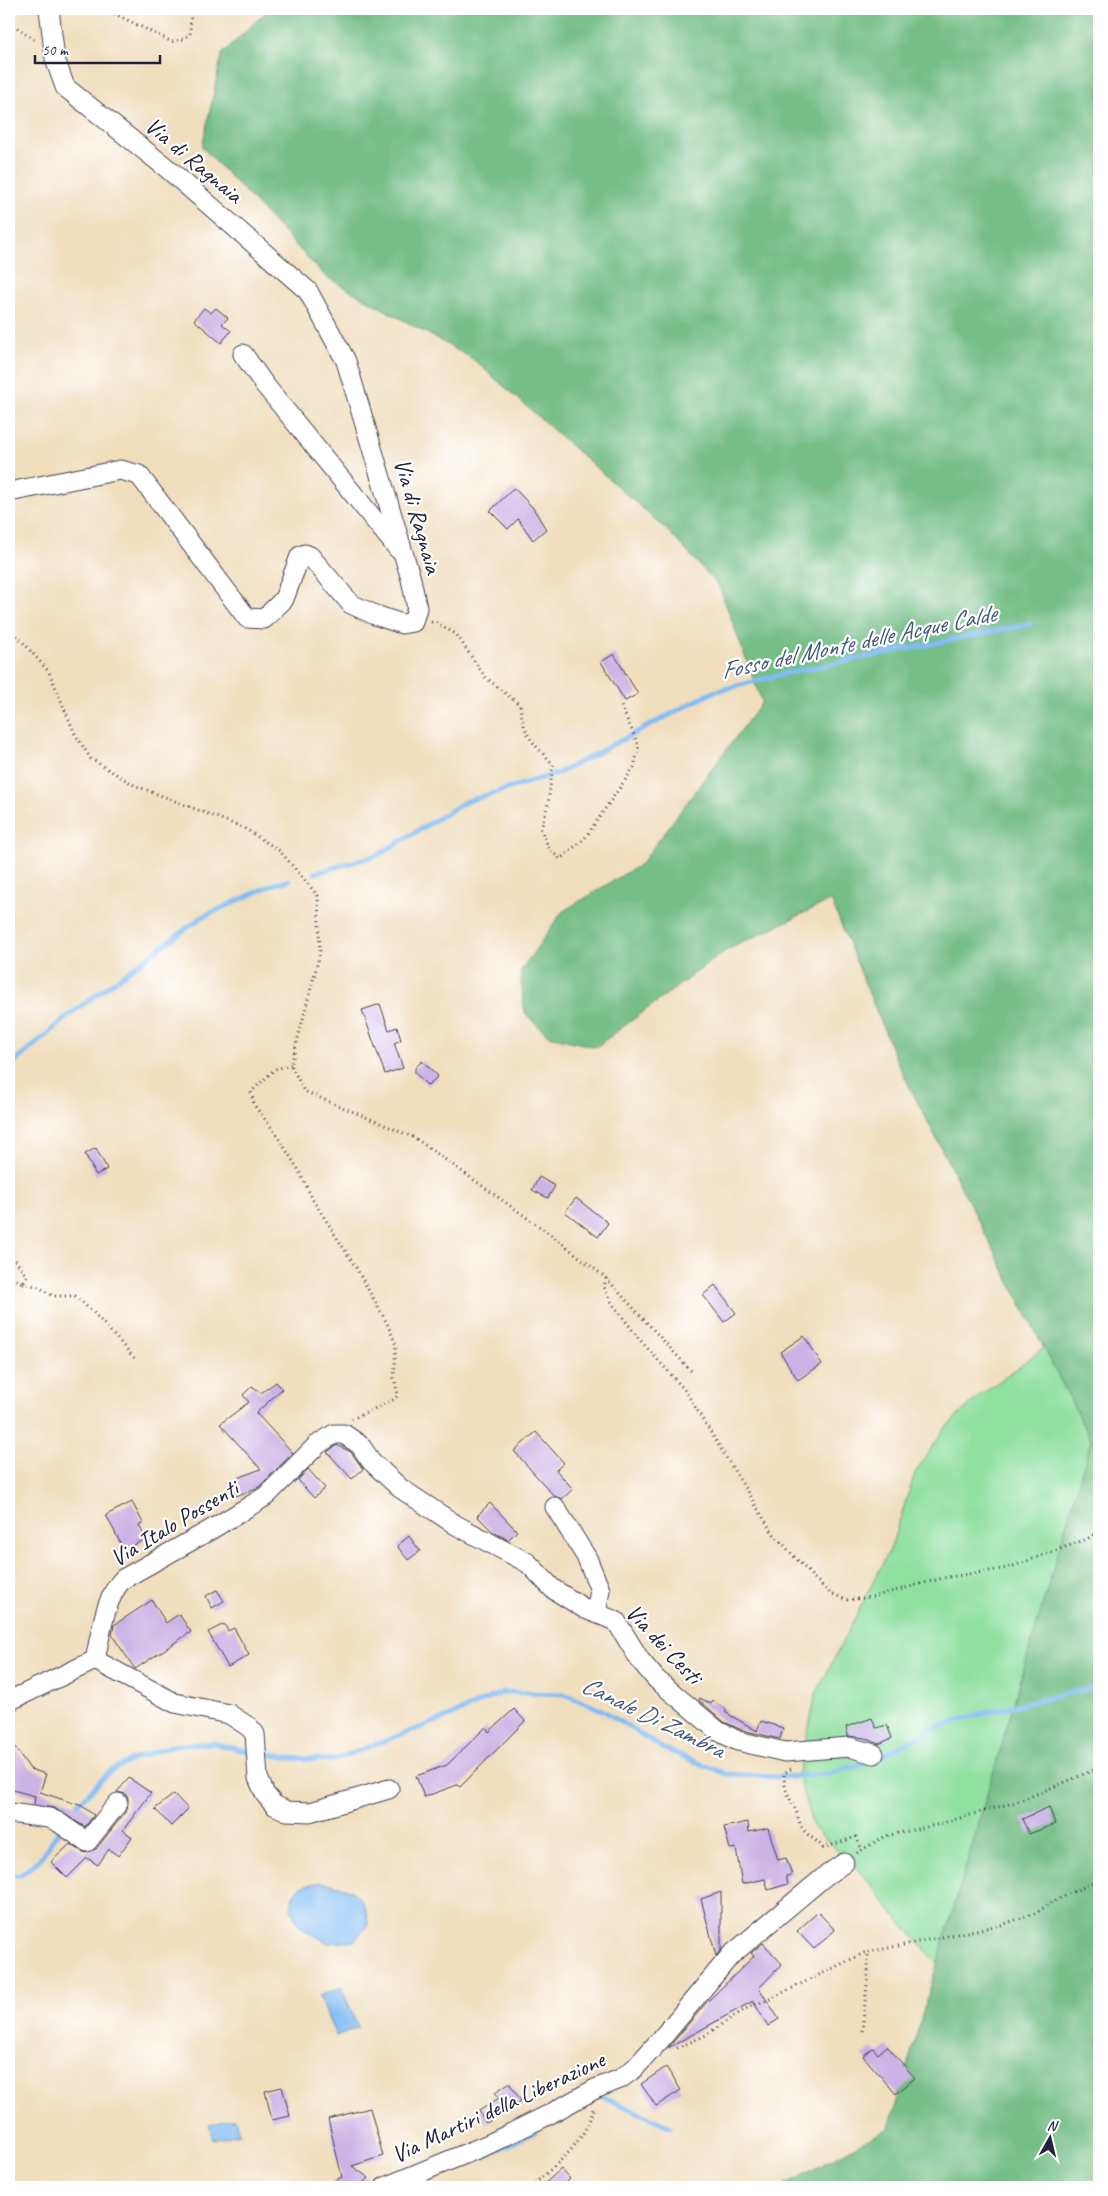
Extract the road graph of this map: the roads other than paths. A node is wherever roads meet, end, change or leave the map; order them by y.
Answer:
1 (49, 9) edge
2 (243, 354) dead end
3 (9, 492) edge
4 (404, 556) junction
5 (339, 1434) joint
6 (555, 1508) dead end
7 (596, 1613) junction
8 (95, 1660) junction
9 (9, 1701) edge
10 (874, 1754) dead end
11 (389, 1789) dead end
12 (118, 1803) dead end
13 (9, 1813) edge
14 (844, 1863) road end
15 (385, 2187) edge

1 - 4 street, Via di Ragnaia
2 - 4 street
3 - 4 street, Via di Ragnaia
5 - 7 street, Via dei Cesti
5 - 8 street, Via Italo Possenti
6 - 7 street
7 - 10 street, Via dei Cesti
8 - 9 street
8 - 11 street
12 - 13 street
14 - 15 street, Via Martiri della Liberazione

